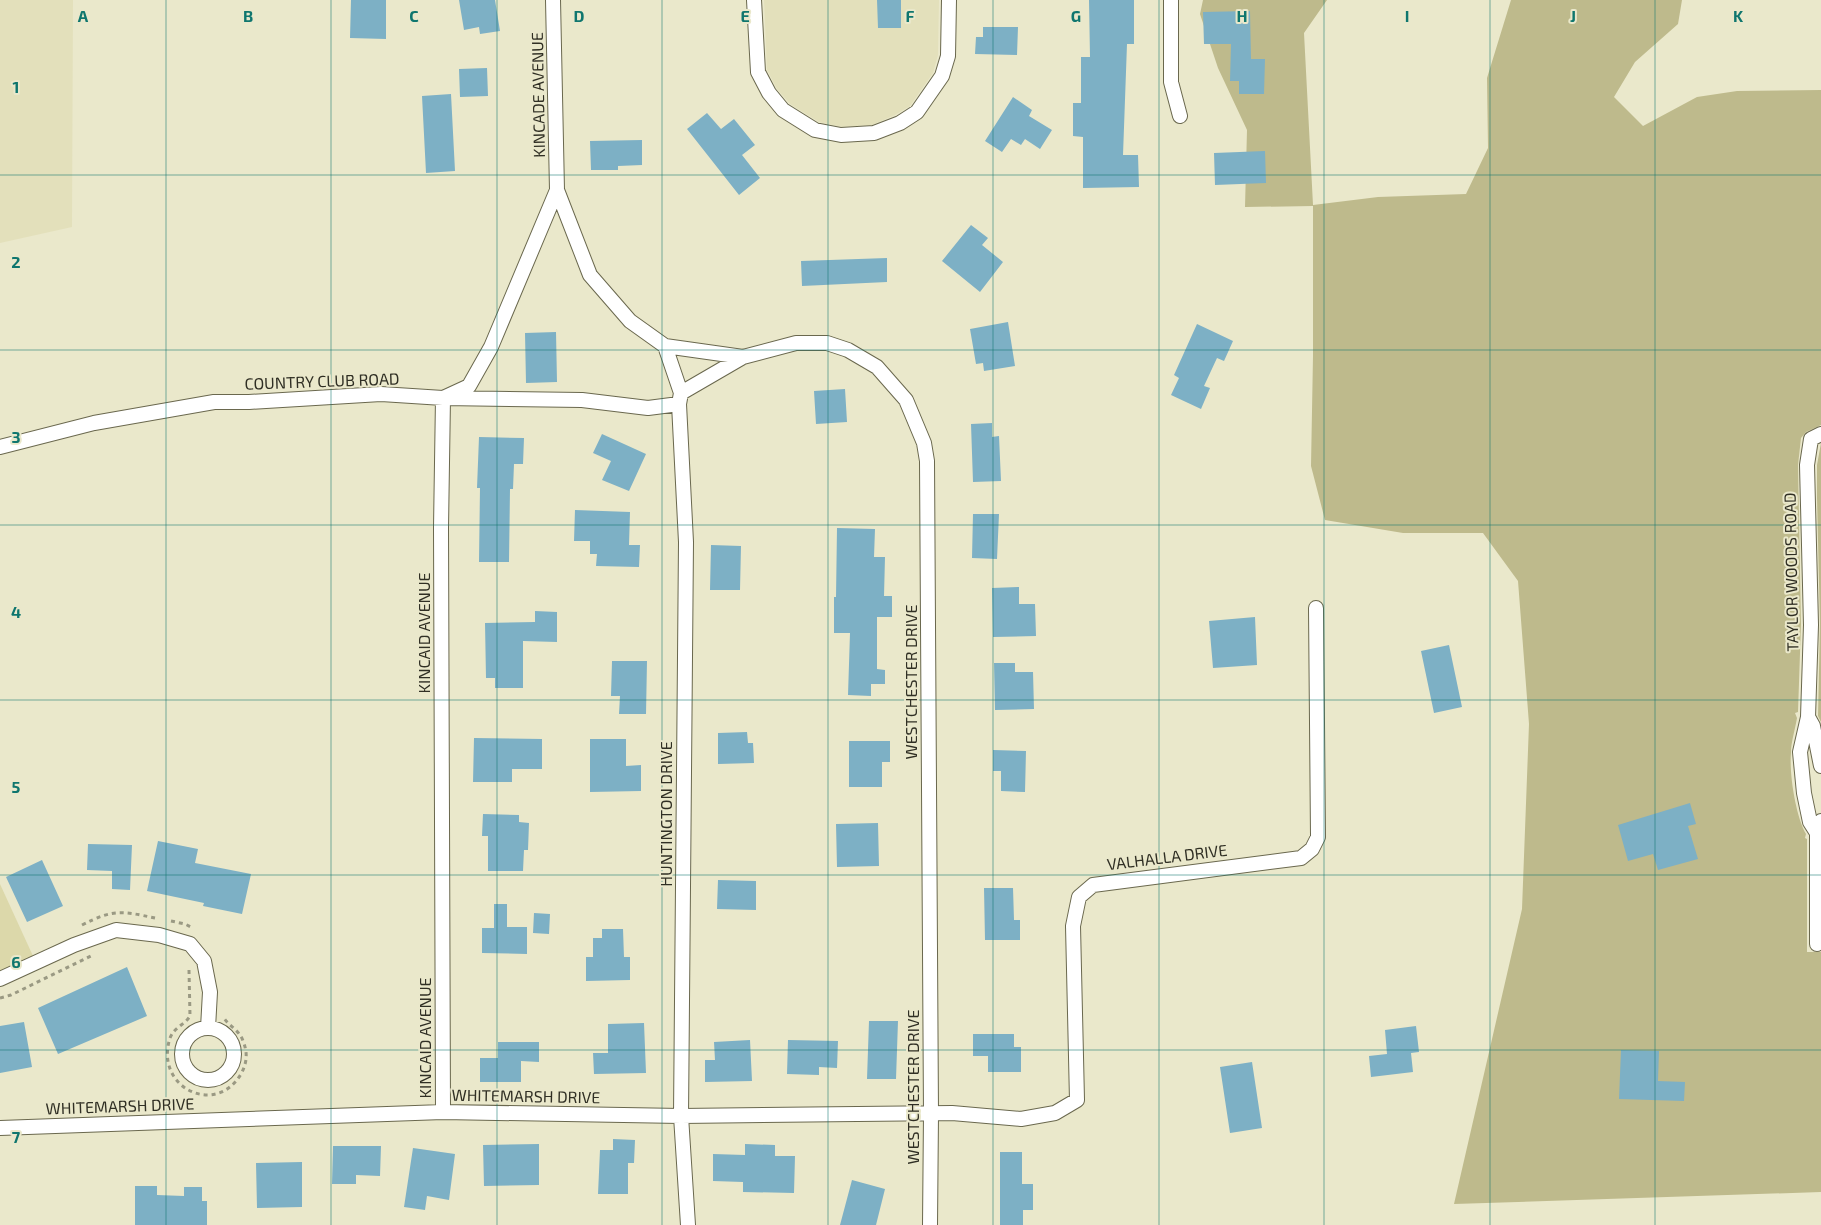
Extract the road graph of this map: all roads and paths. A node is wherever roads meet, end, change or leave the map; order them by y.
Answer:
1 (553, 0) edge
2 (754, 0) edge
3 (949, 0) edge
4 (1171, 0) edge
5 (1180, 116) dead end
6 (557, 190) junction
7 (665, 346) junction
8 (743, 357) junction
9 (442, 398) junction
10 (680, 398) junction
11 (1821, 434) edge
12 (0, 447) edge
13 (1316, 608) dead end
14 (1808, 717) junction
15 (1821, 766) edge
16 (1819, 827) edge
17 (157, 918) dead end
18 (166, 920) dead end
19 (76, 928) dead end
20 (197, 931) dead end
21 (1817, 944) dead end
22 (97, 954) dead end
23 (189, 967) dead end
24 (0, 979) edge
25 (0, 998) edge
26 (223, 1015) dead end
27 (208, 1028) dead end
28 (442, 1112) junction
29 (931, 1114) junction
30 (681, 1116) junction
31 (0, 1128) edge
32 (688, 1225) edge
33 (930, 1225) edge

1 - 6 street, KINCADE AVENUE
2 - 3 street
4 - 5 street
6 - 7 street
6 - 9 street
7 - 8 street
7 - 10 street, HUNTINGTON DRIVE
8 - 10 street, WESTCHESTER DRIVE
8 - 29 street, WESTCHESTER DRIVE
9 - 10 street, COUNTRY CLUB ROAD
9 - 12 street, COUNTRY CLUB ROAD
9 - 28 street, KINCAID AVENUE
10 - 30 street, HUNTINGTON DRIVE
11 - 14 street, TAYLOR WOODS ROAD
13 - 29 street, VALHALLA DRIVE
14 - 15 street, TAYLOR WOODS ROAD
14 - 16 street, TAYLOR WOODS ROAD
16 - 21 street, TAYLOR WOODS ROAD
17 - 19 path
18 - 20 path
22 - 25 path
23 - 26 path
24 - 27 street
28 - 30 street, WHITEMARSH DRIVE
28 - 31 street, WHITEMARSH DRIVE
29 - 30 street, WHITEMARSH DRIVE
29 - 33 street, WESTCHESTER DRIVE
30 - 32 street, HUNTINGTON DRIVE

